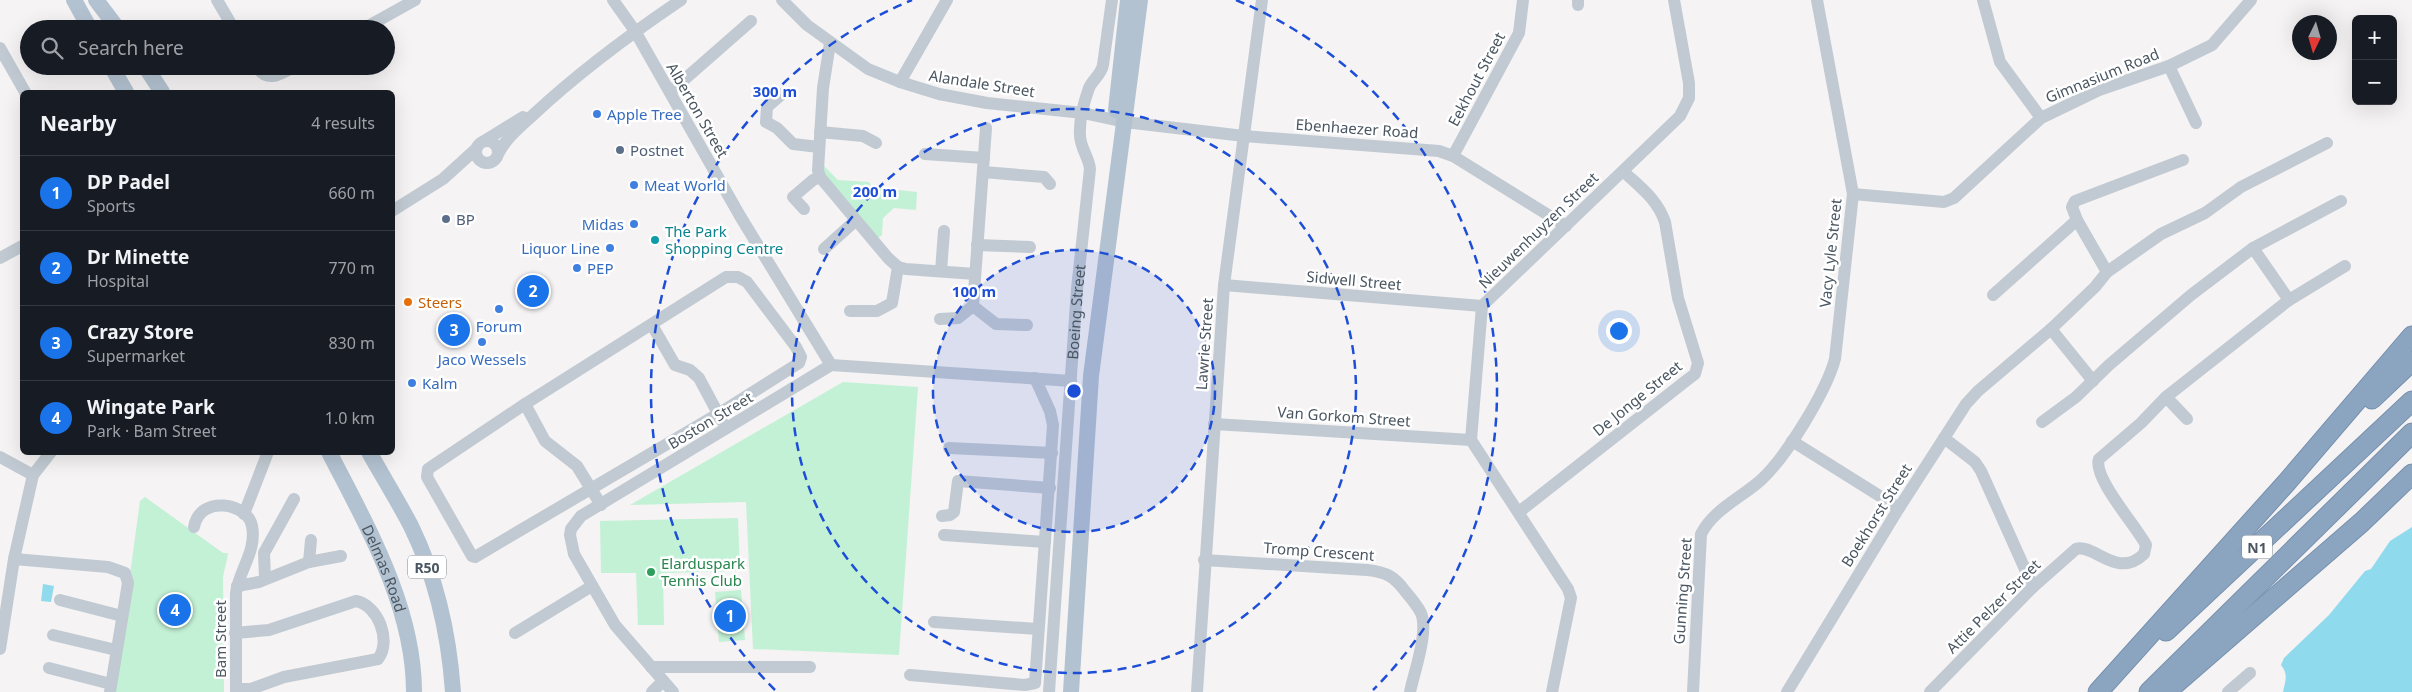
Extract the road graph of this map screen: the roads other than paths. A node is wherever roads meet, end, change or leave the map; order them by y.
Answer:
1 (74, 0) edge
2 (96, 0) edge
3 (217, 0) edge
4 (415, 0) edge
5 (613, 0) edge
6 (681, 0) edge
7 (782, 0) edge
8 (947, 0) edge
9 (1112, 0) edge
10 (1128, 0) edge
11 (1140, 0) edge
12 (1262, 0) edge
13 (1523, 0) edge
14 (1674, 0) edge
15 (1818, 0) edge
16 (1982, 0) edge
17 (2250, 0) edge
18 (85, 20) edge
19 (111, 20) edge
20 (229, 20) edge
21 (379, 20) edge
22 (751, 21) dead end
23 (635, 31) junction
24 (830, 43) junction
25 (0, 48) edge
26 (2169, 66) junction
27 (116, 75) edge
28 (151, 75) edge
29 (900, 82) junction
30 (24, 90) edge
31 (125, 90) edge
32 (161, 90) edge
33 (670, 92) junction
34 (782, 94) dead end
35 (548, 101) junction
36 (1083, 113) junction
37 (2041, 118) junction
38 (1120, 122) junction
39 (2196, 123) dead end
40 (986, 128) dead end
41 (820, 132) junction
42 (1244, 136) junction
43 (876, 143) dead end
44 (2327, 143) dead end
45 (480, 145) junction
46 (819, 147) junction
47 (498, 154) junction
48 (925, 154) dead end
49 (1454, 156) junction
50 (984, 158) junction
51 (2183, 160) dead end
52 (481, 162) junction
53 (983, 172) junction
54 (1624, 172) junction
55 (450, 174) junction
56 (820, 178) junction
57 (1050, 184) dead end
58 (1853, 194) junction
59 (2341, 201) dead end
60 (395, 209) edge
61 (804, 209) dead end
62 (2077, 220) junction
63 (856, 221) junction
64 (1566, 226) junction
65 (944, 230) dead end
66 (977, 245) junction
67 (20, 247) edge
68 (1030, 247) dead end
69 (2253, 248) junction
70 (824, 250) dead end
71 (0, 258) edge
72 (2345, 266) dead end
73 (898, 267) junction
74 (941, 272) junction
75 (2107, 272) junction
76 (975, 274) junction
77 (1224, 285) junction
78 (1993, 294) dead end
79 (2289, 300) junction
80 (973, 306) junction
81 (1482, 306) junction
82 (850, 310) dead end
83 (940, 318) dead end
84 (652, 325) junction
85 (1026, 325) dead end
86 (2052, 329) junction
87 (2412, 336) edge
88 (2412, 362) edge
89 (831, 365) junction
90 (1035, 378) junction
91 (1071, 381) junction
92 (2093, 381) junction
93 (2166, 397) junction
94 (2412, 401) edge
95 (525, 404) junction
96 (718, 414) junction
97 (2187, 419) dead end
98 (2042, 422) dead end
99 (1214, 424) junction
100 (729, 428) junction
101 (2412, 433) edge
102 (1944, 438) junction
103 (1471, 440) junction
104 (1792, 440) junction
105 (950, 448) dead end
106 (1052, 453) junction
107 (49, 455) edge
108 (267, 455) edge
109 (330, 455) edge
110 (371, 455) edge
111 (0, 457) edge
112 (2412, 474) edge
113 (34, 475) junction
114 (2287, 482) junction
115 (2412, 486) edge
116 (590, 488) junction
117 (1050, 488) junction
118 (294, 499) dead end
119 (601, 505) junction
120 (1899, 508) junction
121 (1519, 512) junction
122 (244, 514) junction
123 (942, 516) dead end
124 (2362, 522) junction
125 (194, 526) dead end
126 (944, 535) dead end
127 (311, 540) dead end
128 (1045, 542) junction
129 (341, 556) dead end
130 (14, 559) junction
131 (1204, 560) junction
132 (309, 562) junction
133 (265, 578) junction
134 (237, 586) junction
135 (592, 586) junction
136 (2032, 587) junction
137 (60, 600) dead end
138 (122, 616) junction
139 (934, 622) dead end
140 (1038, 628) junction
141 (235, 633) junction
142 (515, 633) dead end
143 (53, 635) dead end
144 (0, 650) edge
145 (116, 650) junction
146 (651, 667) junction
147 (810, 667) dead end
148 (49, 668) dead end
149 (2250, 673) dead end
150 (910, 675) dead end
151 (663, 681) junction
152 (111, 688) edge
153 (236, 690) edge
154 (414, 692) edge
155 (453, 692) edge
156 (652, 692) edge
157 (674, 692) edge
158 (1049, 692) edge
159 (1063, 692) edge
160 (1071, 692) edge
161 (1197, 692) edge
162 (1410, 692) edge
163 (1552, 692) edge
164 (1693, 692) edge
165 (1787, 692) edge
166 (1930, 692) edge
167 (2100, 692) edge
168 (2149, 692) edge
169 (2166, 692) edge
170 (2228, 692) edge

1 - 18 main road
2 - 19 main road
3 - 20 street
4 - 21 street
5 - 23 street, Alberton Street
6 - 23 street
7 - 24 street, Alandale Street
8 - 29 street
9 - 36 street, Boeing Street
10 - 38 main road, Boeing Street
11 - 38 main road, Boeing Street
12 - 42 street, Lawrie Street
13 - 49 street, Eekhout Street
14 - 54 street, Nieuwenhuyzen Street
15 - 58 street, Vacy Lyle Street
16 - 37 street
17 - 26 street, Gimnasium Road
22 - 33 street
23 - 33 street, Alberton Street
23 - 35 street
24 - 29 street, Alandale Street
24 - 41 street
25 - 30 street
26 - 37 street, Gimnasium Road
26 - 39 street
27 - 31 main road
28 - 32 main road
29 - 36 street, Alandale Street
33 - 89 street, Alberton Street
34 - 46 street
35 - 45 street
35 - 47 street
36 - 38 street, Alandale Street
36 - 91 street, Boeing Street
37 - 58 street, Gimnasium Road
38 - 42 street, Ebenhaezer Road
38 - 159 main road, Boeing Street
38 - 160 main road, Boeing Street
40 - 50 street
41 - 43 street
41 - 46 street
42 - 49 street, Ebenhaezer Road
42 - 77 street, Lawrie Street
44 - 75 street, Boekhorst Street
45 - 47 street
45 - 52 street
45 - 55 street
46 - 56 street
47 - 52 street
48 - 50 street
49 - 64 street, Ebenhaezer Road
50 - 53 street
51 - 62 street
52 - 55 street
53 - 57 street
53 - 66 street
54 - 64 street, Nieuwenhuyzen Street
54 - 121 street, De Jonge Street
55 - 60 street
56 - 61 street
56 - 63 street
58 - 104 street, Vacy Lyle Street
59 - 69 street
62 - 75 street
62 - 78 street
63 - 70 street
63 - 73 street
64 - 81 street, Nieuwenhuyzen Street
65 - 74 street
66 - 68 street
66 - 76 street
67 - 71 street
69 - 79 street
69 - 92 street
72 - 79 street
73 - 74 street
73 - 82 street
74 - 76 street
75 - 86 street, Boekhorst Street
76 - 80 street
77 - 81 street, Sidwell Street
77 - 99 street, Lawrie Street
79 - 93 street
80 - 83 street
80 - 85 street
81 - 103 street, Nieuwenhuyzen Street
84 - 95 street
84 - 96 street
84 - 96 street
86 - 92 street
86 - 102 street, Boekhorst Street
87 - 114 highway
88 - 114 highway
89 - 90 street
89 - 100 street, Boston Street
90 - 91 street
90 - 106 street
91 - 158 street, Boeing Street
92 - 98 street
93 - 97 street
93 - 136 street, Attie Pelzer Street
94 - 167 highway, N1
95 - 116 street
95 - 116 street
96 - 100 street
96 - 116 street
99 - 103 street, Van Gorkom Street
99 - 131 street, Lawrie Street
100 - 119 street, Boston Street
101 - 168 highway, N1
102 - 120 street, Boekhorst Street
102 - 136 street
103 - 121 street
104 - 120 street
104 - 164 street, Gunning Street
105 - 106 street
106 - 117 street
107 - 113 street
108 - 122 street
109 - 154 main road, Delmas Road / R50
110 - 155 main road, R50
111 - 113 street
112 - 124 highway
113 - 130 street
114 - 167 highway
115 - 124 highway
116 - 119 street
117 - 123 street
117 - 128 street
118 - 133 street
119 - 135 street, Boston Street
120 - 165 street, Boekhorst Street
121 - 163 street
122 - 125 street
122 - 134 street
124 - 169 highway
126 - 128 street
127 - 132 street
128 - 140 street
129 - 132 street
130 - 138 street
130 - 144 street
131 - 161 street, Lawrie Street
131 - 162 street, Tromp Crescent
132 - 133 street
133 - 134 street
134 - 141 street, Bam Street
135 - 142 street
135 - 146 street, Boston Street
136 - 166 street, Attie Pelzer Street
137 - 138 street
138 - 145 street
139 - 140 street
140 - 150 street
141 - 153 street, Bam Street
141 - 153 street
143 - 145 street
145 - 152 street
146 - 147 street
146 - 151 street, Boston Street
148 - 152 street
149 - 170 street
151 - 156 street
151 - 157 street, Boston Street

